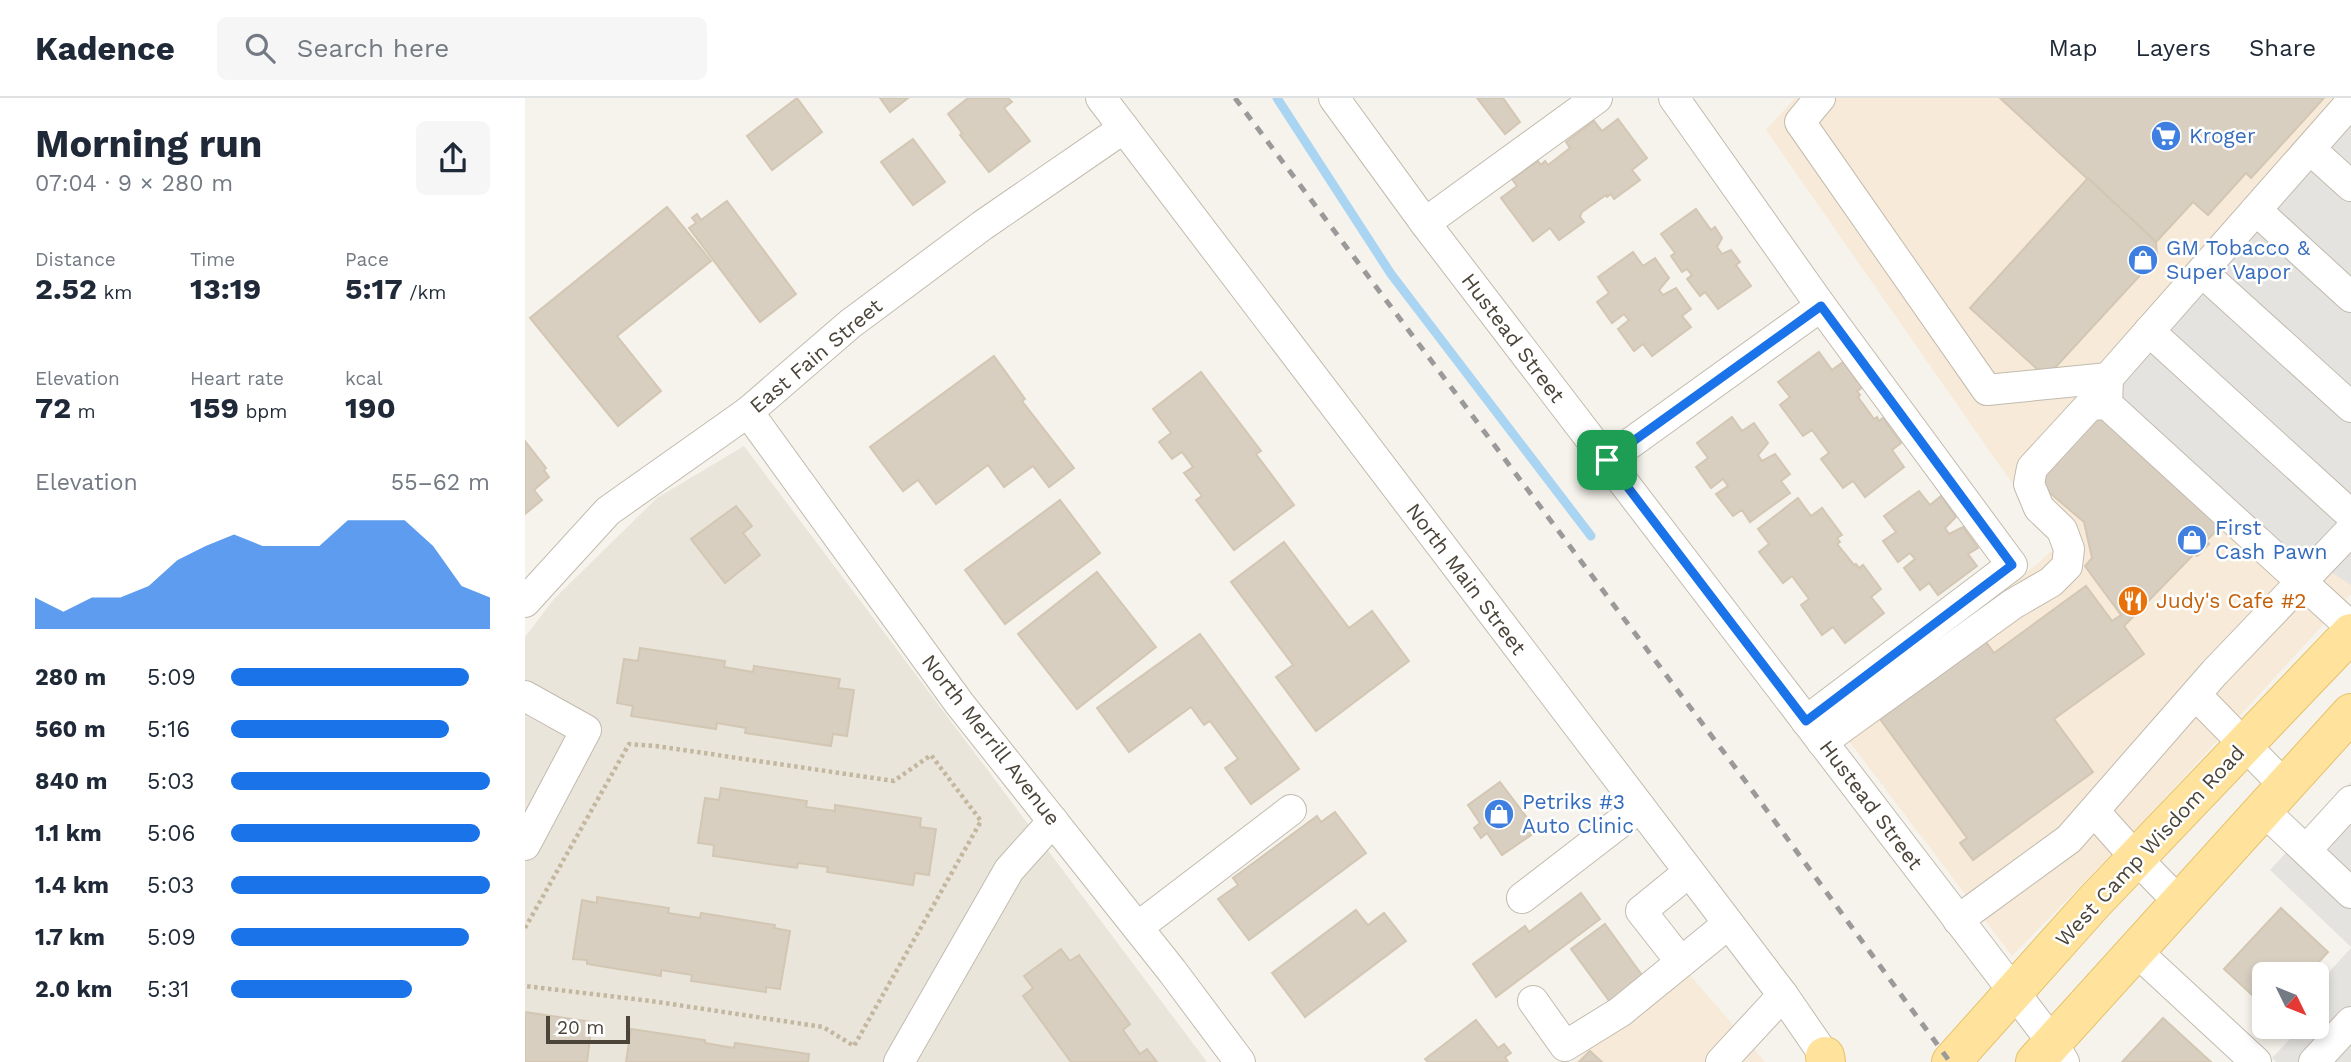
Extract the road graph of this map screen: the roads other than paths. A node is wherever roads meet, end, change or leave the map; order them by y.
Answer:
1 (1101, 98) edge
2 (1334, 98) edge
3 (1597, 98) edge
4 (1674, 98) edge
5 (1820, 98) edge
6 (2351, 102) edge
7 (1124, 128) junction
8 (2310, 149) junction
9 (2351, 186) edge
10 (2256, 210) junction
11 (1425, 223) junction
12 (2202, 272) junction
13 (2351, 297) edge
14 (1821, 306) junction
15 (2149, 331) junction
16 (2108, 391) junction
17 (2351, 407) edge
18 (748, 412) junction
19 (1607, 460) junction
20 (2351, 515) edge
21 (2351, 530) edge
22 (2303, 583) junction
23 (525, 602) edge
24 (2348, 642) edge
25 (2196, 695) junction
26 (525, 696) edge
27 (2351, 713) edge
28 (1814, 731) junction
29 (2244, 745) junction
30 (2274, 798) junction
31 (2351, 801) edge
32 (1640, 807) junction
33 (1291, 810) dead end
34 (2094, 811) junction
35 (1053, 821) junction
36 (525, 845) edge
37 (2307, 849) junction
38 (2136, 858) junction
39 (1689, 872) junction
40 (2351, 893) edge
41 (1522, 898) dead end
42 (2179, 902) junction
43 (1958, 920) junction
44 (1728, 923) junction
45 (1138, 927) junction
46 (2135, 950) junction
47 (1681, 962) junction
48 (2014, 994) junction
49 (1783, 995) junction
50 (1533, 1001) dead end
51 (2351, 1022) edge
52 (2051, 1056) edge
53 (1726, 1059) edge
54 (1827, 1060) edge
55 (899, 1062) edge
56 (1240, 1062) edge
57 (1951, 1062) edge
58 (2256, 1062) edge
59 (2314, 1062) edge

1 - 7 street, North Main Street
2 - 11 street, Hustead Street
3 - 11 street
4 - 14 street
5 - 16 street
6 - 8 street
7 - 18 street, East Fain Street
7 - 32 street, North Main Street
8 - 9 street
8 - 10 street
10 - 12 street
10 - 13 street
11 - 19 street, Hustead Street
12 - 15 street
12 - 17 street
14 - 19 street
14 - 28 street
15 - 16 street
15 - 20 street
16 - 22 street
16 - 28 street
18 - 23 street, East Fain Street
18 - 35 street, North Merrill Avenue
19 - 28 street, Hustead Street
21 - 22 street
22 - 24 street
22 - 25 street
24 - 29 main road, West Camp Wisdom Road
25 - 29 street
25 - 34 street
26 - 36 street
27 - 30 main road
28 - 43 street, Hustead Street
29 - 30 street
29 - 38 main road, West Camp Wisdom Road
30 - 37 street
30 - 42 main road
31 - 37 street
32 - 39 street, North Main Street
32 - 41 street
33 - 45 street
34 - 38 street
34 - 43 street
35 - 45 street, North Merrill Avenue
35 - 55 street
37 - 40 street
38 - 42 street
38 - 48 main road, West Camp Wisdom Road
39 - 44 street, North Main Street
39 - 47 street
42 - 46 main road
43 - 48 street, Hustead Street
44 - 47 street
44 - 49 street, North Main Street
45 - 56 street, North Merrill Avenue
46 - 52 main road
46 - 58 street
47 - 50 street
48 - 52 street, Hustead Street
48 - 57 main road, West Camp Wisdom Road
49 - 53 street
49 - 54 street, North Main Street
51 - 59 street

